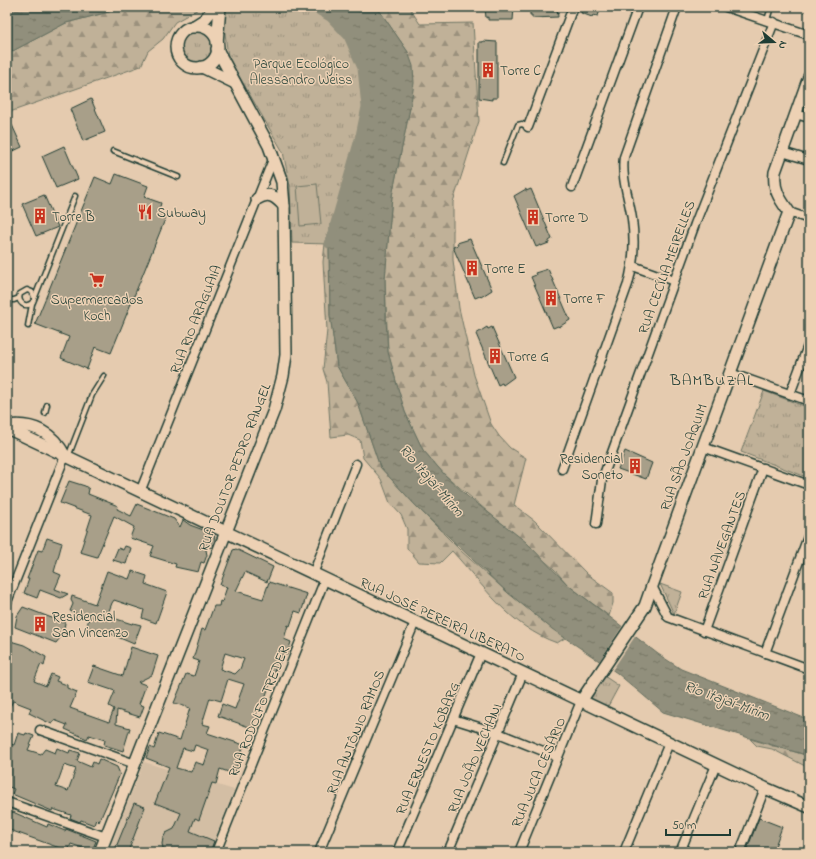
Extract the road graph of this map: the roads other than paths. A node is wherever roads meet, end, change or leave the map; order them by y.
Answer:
1 (215, 7) edge
2 (220, 7) edge
3 (572, 7) edge
4 (638, 7) edge
5 (677, 7) edge
6 (726, 7) edge
7 (771, 7) edge
8 (770, 21) junction
9 (193, 27) junction
10 (809, 36) edge
11 (217, 46) junction
12 (202, 67) junction
13 (809, 77) edge
14 (235, 83) junction
15 (796, 114) junction
16 (809, 118) edge
17 (528, 127) joint
18 (113, 151) dead end
19 (782, 152) junction
20 (274, 157) junction
21 (809, 160) edge
22 (503, 163) dead end
23 (178, 177) dead end
24 (572, 187) dead end
25 (75, 196) dead end
26 (257, 199) junction
27 (284, 206) junction
28 (789, 212) junction
29 (809, 219) edge
30 (633, 266) junction
31 (674, 281) junction
32 (34, 297) junction
33 (19, 298) junction
34 (7, 300) edge
35 (32, 304) junction
36 (28, 326) dead end
37 (809, 343) edge
38 (730, 373) junction
39 (104, 376) dead end
40 (790, 394) junction
41 (809, 401) edge
42 (47, 405) dead end
43 (45, 413) dead end
44 (7, 427) edge
45 (39, 429) junction
46 (22, 435) junction
47 (37, 442) junction
48 (703, 447) junction
49 (67, 457) junction
50 (356, 464) dead end
51 (763, 468) junction
52 (562, 469) dead end
53 (809, 485) edge
54 (140, 492) junction
55 (596, 524) dead end
56 (226, 532) junction
57 (809, 534) edge
58 (313, 574) junction
59 (325, 579) junction
60 (652, 586) junction
61 (647, 601) junction
62 (7, 602) edge
63 (662, 606) junction
64 (414, 622) junction
65 (704, 631) junction
66 (481, 653) junction
67 (765, 653) junction
68 (809, 669) edge
69 (523, 673) junction
70 (582, 701) junction
71 (453, 719) junction
72 (40, 730) dead end
73 (498, 733) junction
74 (669, 743) junction
75 (558, 757) junction
76 (135, 764) junction
77 (716, 765) junction
78 (765, 788) junction
79 (7, 802) edge
80 (809, 807) edge
81 (106, 837) junction
82 (100, 852) edge
83 (216, 852) edge
84 (319, 852) edge
85 (398, 852) edge
86 (448, 852) edge
87 (519, 852) edge
88 (624, 852) edge
89 (680, 852) edge
90 (740, 852) edge

1 - 9 main road
2 - 11 main road
3 - 17 street
4 - 24 street
5 - 30 street
6 - 8 street
7 - 8 lane
8 - 10 street
8 - 31 street, RUA CECÍLIA MEIRELLES
9 - 11 main road
9 - 12 main road
11 - 12 main road
11 - 14 main road, RUA DOUTOR PEDRO RANGEL
12 - 14 main road
13 - 15 main road
14 - 20 main road, RUA DOUTOR PEDRO RANGEL
15 - 16 street
15 - 19 main road
17 - 22 lane
18 - 23 lane
19 - 21 street
19 - 28 main road
20 - 26 street, RUA RIO ARAGUAIA
20 - 27 main road, RUA DOUTOR PEDRO RANGEL
25 - 32 lane
26 - 27 main road
26 - 54 street, RUA RIO ARAGUAIA
27 - 56 main road, RUA DOUTOR PEDRO RANGEL
28 - 29 street
28 - 38 main road, RUA SÃO JOAQUIM
30 - 31 street
30 - 52 street
31 - 55 street, RUA CECÍLIA MEIRELLES
32 - 33 lane
32 - 35 lane
33 - 34 lane
33 - 35 lane
35 - 36 lane
37 - 40 street
38 - 40 street
38 - 48 main road, RUA SÃO JOAQUIM
39 - 49 lane
40 - 41 street
42 - 43 lane
44 - 45 main road, RUA JOSÉ PEREIRA LIBERATO
44 - 46 main road, RUA JOSÉ PEREIRA LIBERATO
45 - 46 main road
45 - 47 main road
45 - 49 main road, RUA JOSÉ PEREIRA LIBERATO
46 - 47 main road, RUA JOSÉ PEREIRA LIBERATO
47 - 49 main road, RUA JOSÉ PEREIRA LIBERATO
48 - 51 street
48 - 60 main road, RUA SÃO JOAQUIM
49 - 54 main road, RUA JOSÉ PEREIRA LIBERATO
49 - 62 street
50 - 58 street
51 - 53 street
51 - 65 street, RUA NAVEGANTES
54 - 56 main road, RUA JOSÉ PEREIRA LIBERATO
56 - 58 main road, RUA JOSÉ PEREIRA LIBERATO
56 - 76 main road, RUA DOUTOR PEDRO RANGEL
57 - 67 street
58 - 59 main road, RUA JOSÉ PEREIRA LIBERATO
59 - 64 main road, RUA JOSÉ PEREIRA LIBERATO
59 - 83 street, RUA RODOLFO TREDER
60 - 61 main road, RUA SÃO JOAQUIM
60 - 63 street
61 - 63 street
61 - 70 main road, RUA SÃO JOAQUIM
63 - 65 street
64 - 66 main road, RUA JOSÉ PEREIRA LIBERATO
64 - 84 street, RUA ANTÔNIO RAMOS
65 - 67 street
66 - 69 main road, RUA JOSÉ PEREIRA LIBERATO
66 - 71 street, RUA ERNESTO KOBARG
67 - 68 street
69 - 70 main road, RUA JOSÉ PEREIRA LIBERATO
69 - 73 street, RUA JOÃO VECHANI
70 - 74 main road, RUA JOSÉ PEREIRA LIBERATO
70 - 75 street, RUA JUCA CESÁRIO
71 - 73 street
71 - 85 street, RUA ERNESTO KOBARG
72 - 76 street
73 - 75 street
73 - 86 street, RUA JOÃO VECHANI
74 - 77 main road, RUA JOSÉ PEREIRA LIBERATO
74 - 88 street
75 - 87 street, RUA JUCA CESÁRIO
76 - 81 main road, RUA DOUTOR PEDRO RANGEL
77 - 78 main road, RUA JOSÉ PEREIRA LIBERATO
77 - 89 street
78 - 80 main road, RUA JOSÉ PEREIRA LIBERATO
78 - 90 street
79 - 81 street
81 - 82 main road, RUA DOUTOR PEDRO RANGEL

